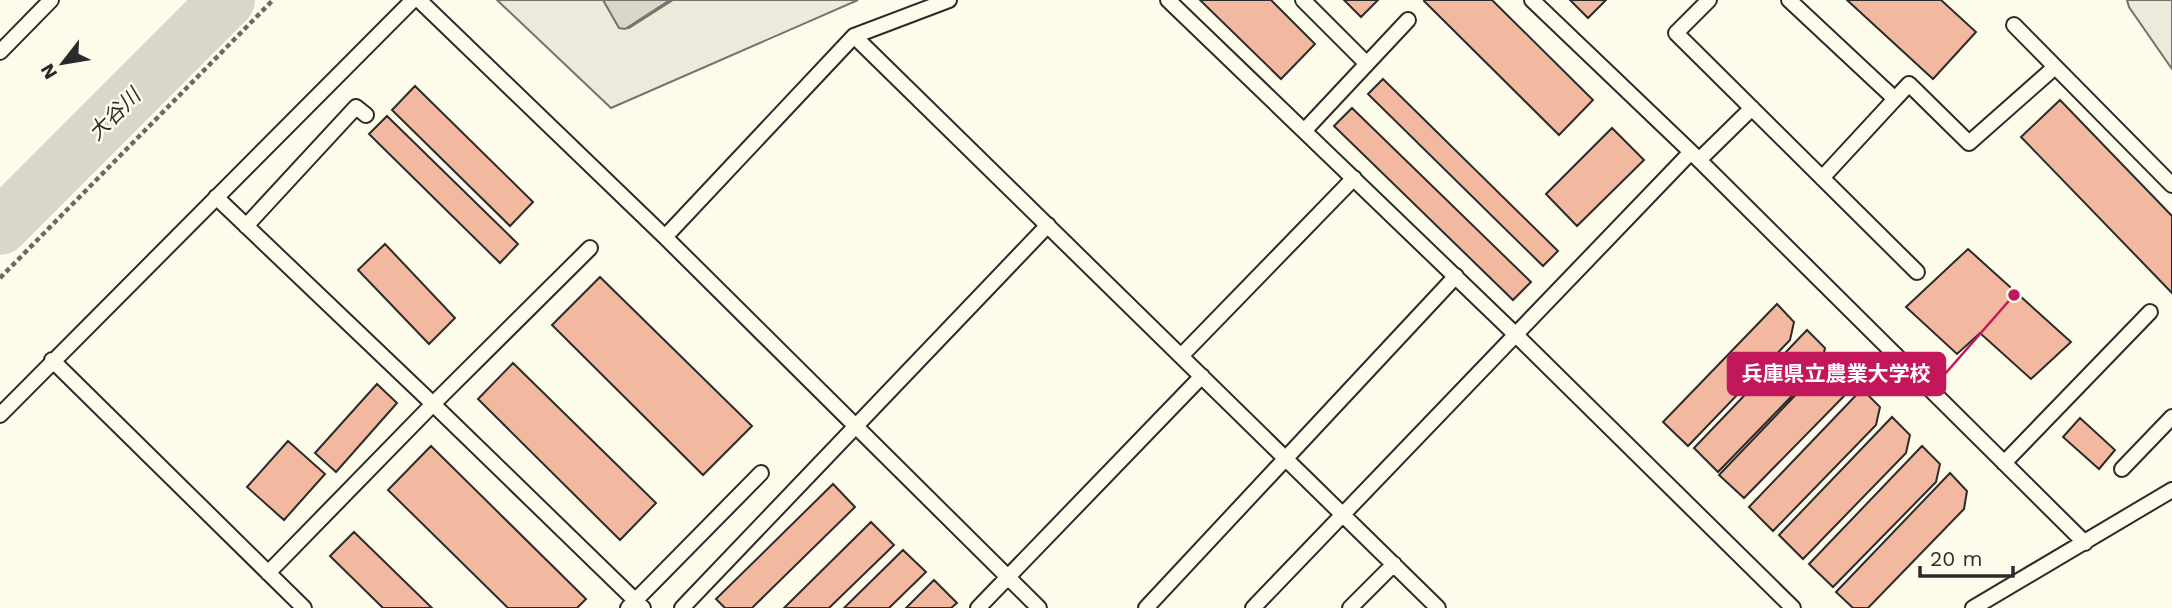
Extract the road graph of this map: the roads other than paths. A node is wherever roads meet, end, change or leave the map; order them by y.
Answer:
1 (51, 0) edge
2 (948, 0) edge
3 (1168, 0) edge
4 (1303, 0) edge
5 (1532, 0) edge
6 (1709, 0) edge
7 (1789, 0) edge
8 (422, 1) edge
9 (1408, 20) dead end
10 (2014, 25) dead end
11 (854, 36) junction
12 (0, 52) edge
13 (1367, 64) junction
14 (2055, 67) junction
15 (1895, 99) junction
16 (1752, 108) junction
17 (366, 115) dead end
18 (1304, 131) junction
19 (1695, 156) junction
20 (1354, 178) junction
21 (1822, 178) junction
22 (2172, 185) edge
23 (216, 197) junction
24 (1048, 225) junction
25 (246, 226) junction
26 (665, 237) junction
27 (590, 248) dead end
28 (1917, 272) dead end
29 (1456, 276) junction
30 (2151, 312) dead end
31 (1516, 335) junction
32 (1181, 356) junction
33 (52, 360) junction
34 (1202, 376) junction
35 (433, 404) junction
36 (0, 415) edge
37 (2172, 417) edge
38 (856, 427) junction
39 (1287, 459) junction
40 (2004, 463) junction
41 (2122, 469) dead end
42 (761, 473) dead end
43 (2172, 490) edge
44 (1343, 514) junction
45 (2085, 543) junction
46 (1394, 564) junction
47 (268, 573) junction
48 (1008, 577) junction
49 (635, 606) edge
50 (304, 608) edge
51 (682, 608) edge
52 (978, 608) edge
53 (1039, 608) edge
54 (1146, 608) edge
55 (1253, 608) edge
56 (1350, 608) edge
57 (1438, 608) edge
58 (1793, 608) edge
59 (1973, 608) edge

1 - 12 lane
2 - 11 lane
3 - 18 lane
4 - 13 lane
5 - 19 lane
6 - 16 lane
7 - 15 lane
8 - 23 lane
8 - 26 lane
9 - 13 lane
10 - 14 lane
11 - 24 lane
11 - 26 lane
13 - 18 lane
14 - 15 lane
14 - 22 lane
15 - 21 lane
16 - 19 lane
16 - 21 lane
17 - 25 lane
18 - 20 lane
19 - 31 lane
19 - 40 lane
20 - 29 lane
20 - 32 lane
21 - 28 lane
23 - 25 lane
23 - 33 lane
24 - 32 lane
24 - 38 lane
25 - 35 lane
26 - 38 lane
27 - 35 lane
29 - 31 lane
29 - 39 lane
30 - 40 lane
31 - 44 lane
31 - 58 lane
32 - 34 lane
33 - 36 lane
33 - 47 lane
34 - 39 lane
34 - 48 lane
35 - 47 lane
35 - 49 lane
37 - 41 lane
38 - 48 lane
38 - 51 lane
39 - 44 lane
39 - 54 lane
40 - 45 lane
42 - 49 lane
43 - 45 lane
44 - 46 lane
44 - 55 lane
45 - 59 lane
46 - 56 lane
46 - 57 lane
47 - 50 lane
48 - 52 lane
48 - 53 lane

